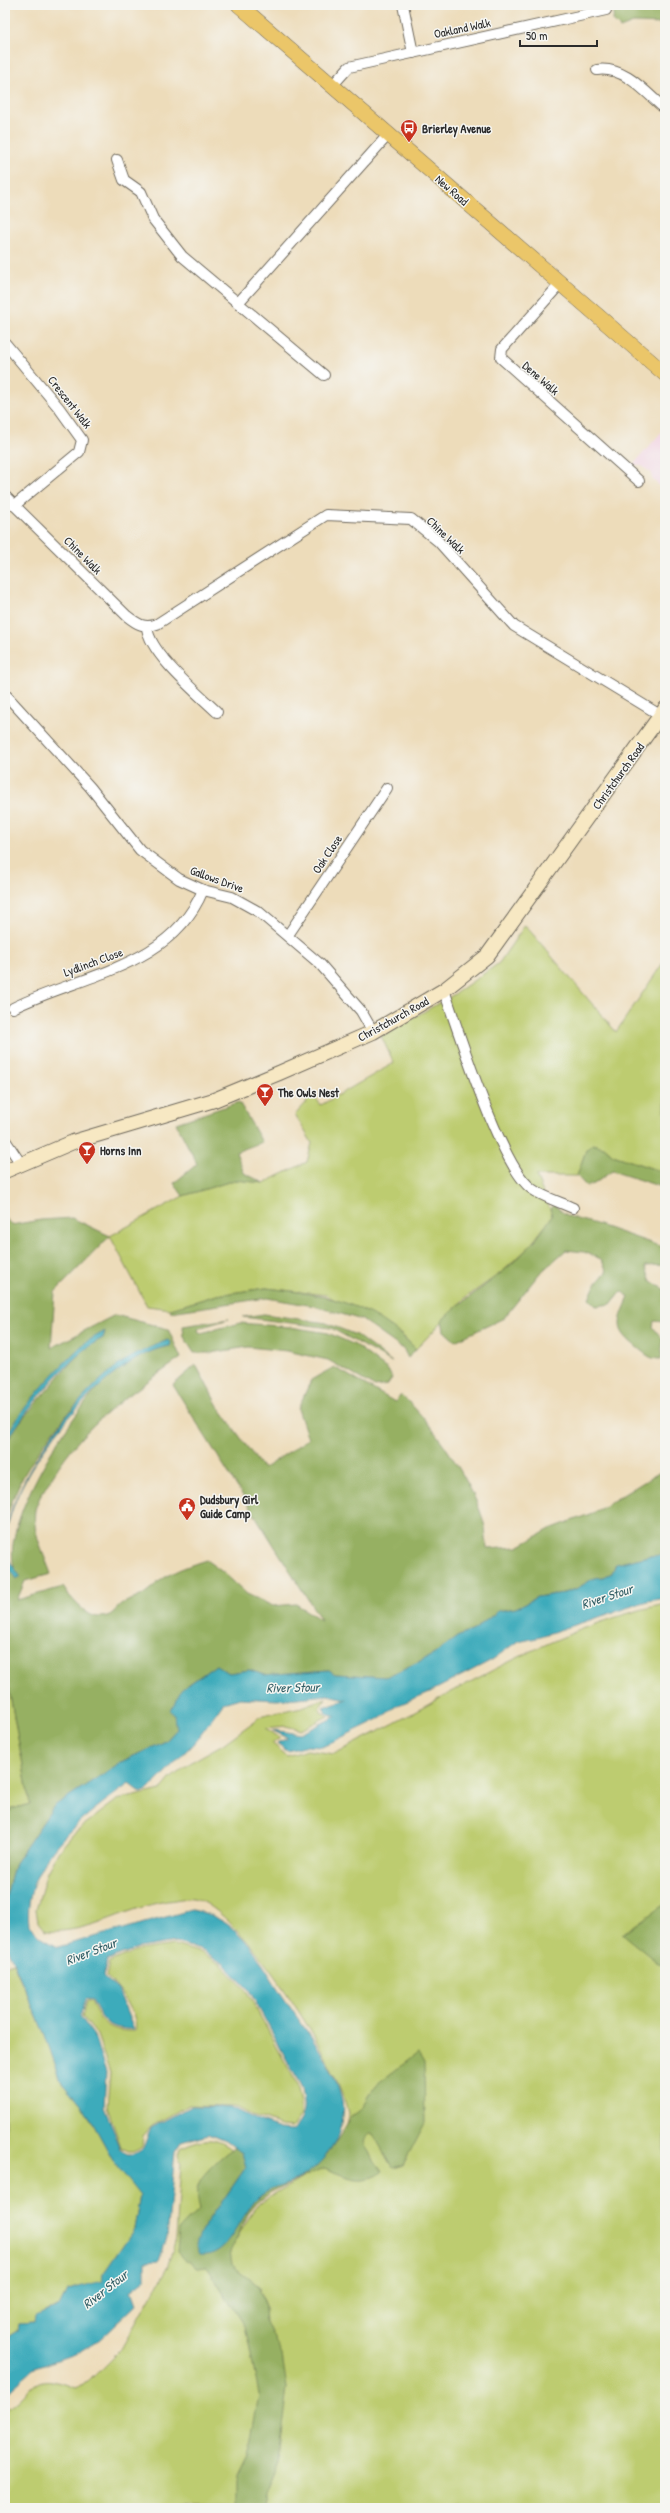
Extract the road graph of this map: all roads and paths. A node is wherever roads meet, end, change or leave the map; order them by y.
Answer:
1 (239, 5) edge
2 (403, 5) edge
3 (606, 10) dead end
4 (413, 52) junction
5 (597, 70) dead end
6 (331, 87) junction
7 (665, 109) edge
8 (388, 135) junction
9 (118, 160) dead end
10 (561, 283) junction
11 (238, 303) junction
12 (5, 343) edge
13 (665, 374) edge
14 (324, 375) dead end
15 (639, 482) dead end
16 (5, 496) edge
17 (15, 505) junction
18 (147, 627) junction
19 (5, 694) edge
20 (217, 712) dead end
21 (664, 714) edge
22 (387, 788) dead end
23 (203, 890) junction
24 (288, 935) junction
25 (444, 990) junction
26 (13, 1008) dead end
27 (373, 1032) junction
28 (5, 1140) edge
29 (21, 1164) junction
30 (5, 1171) edge
31 (573, 1208) dead end

1 - 6 main road, New Road
2 - 4 street
3 - 4 street, Oakland Walk
4 - 6 street, Oakland Walk
5 - 7 street
6 - 8 main road, New Road
8 - 10 main road, New Road
8 - 11 street
9 - 11 street
10 - 13 main road, New Road
10 - 15 street, Dene Walk
11 - 14 street
12 - 17 street, Crescent Walk
16 - 17 street, Chine Walk
17 - 18 street, Chine Walk
18 - 20 street
18 - 21 street, Chine Walk
19 - 23 street, Gallows Drive
21 - 25 main road, Christchurch Road
22 - 24 street, Oak Close
23 - 24 street, Gallows Drive
23 - 26 street, Lydlinch Close
24 - 27 street, Gallows Drive
25 - 27 main road, Christchurch Road
25 - 31 street
27 - 29 main road, Christchurch Road
28 - 29 street
29 - 30 main road, Christchurch Road

